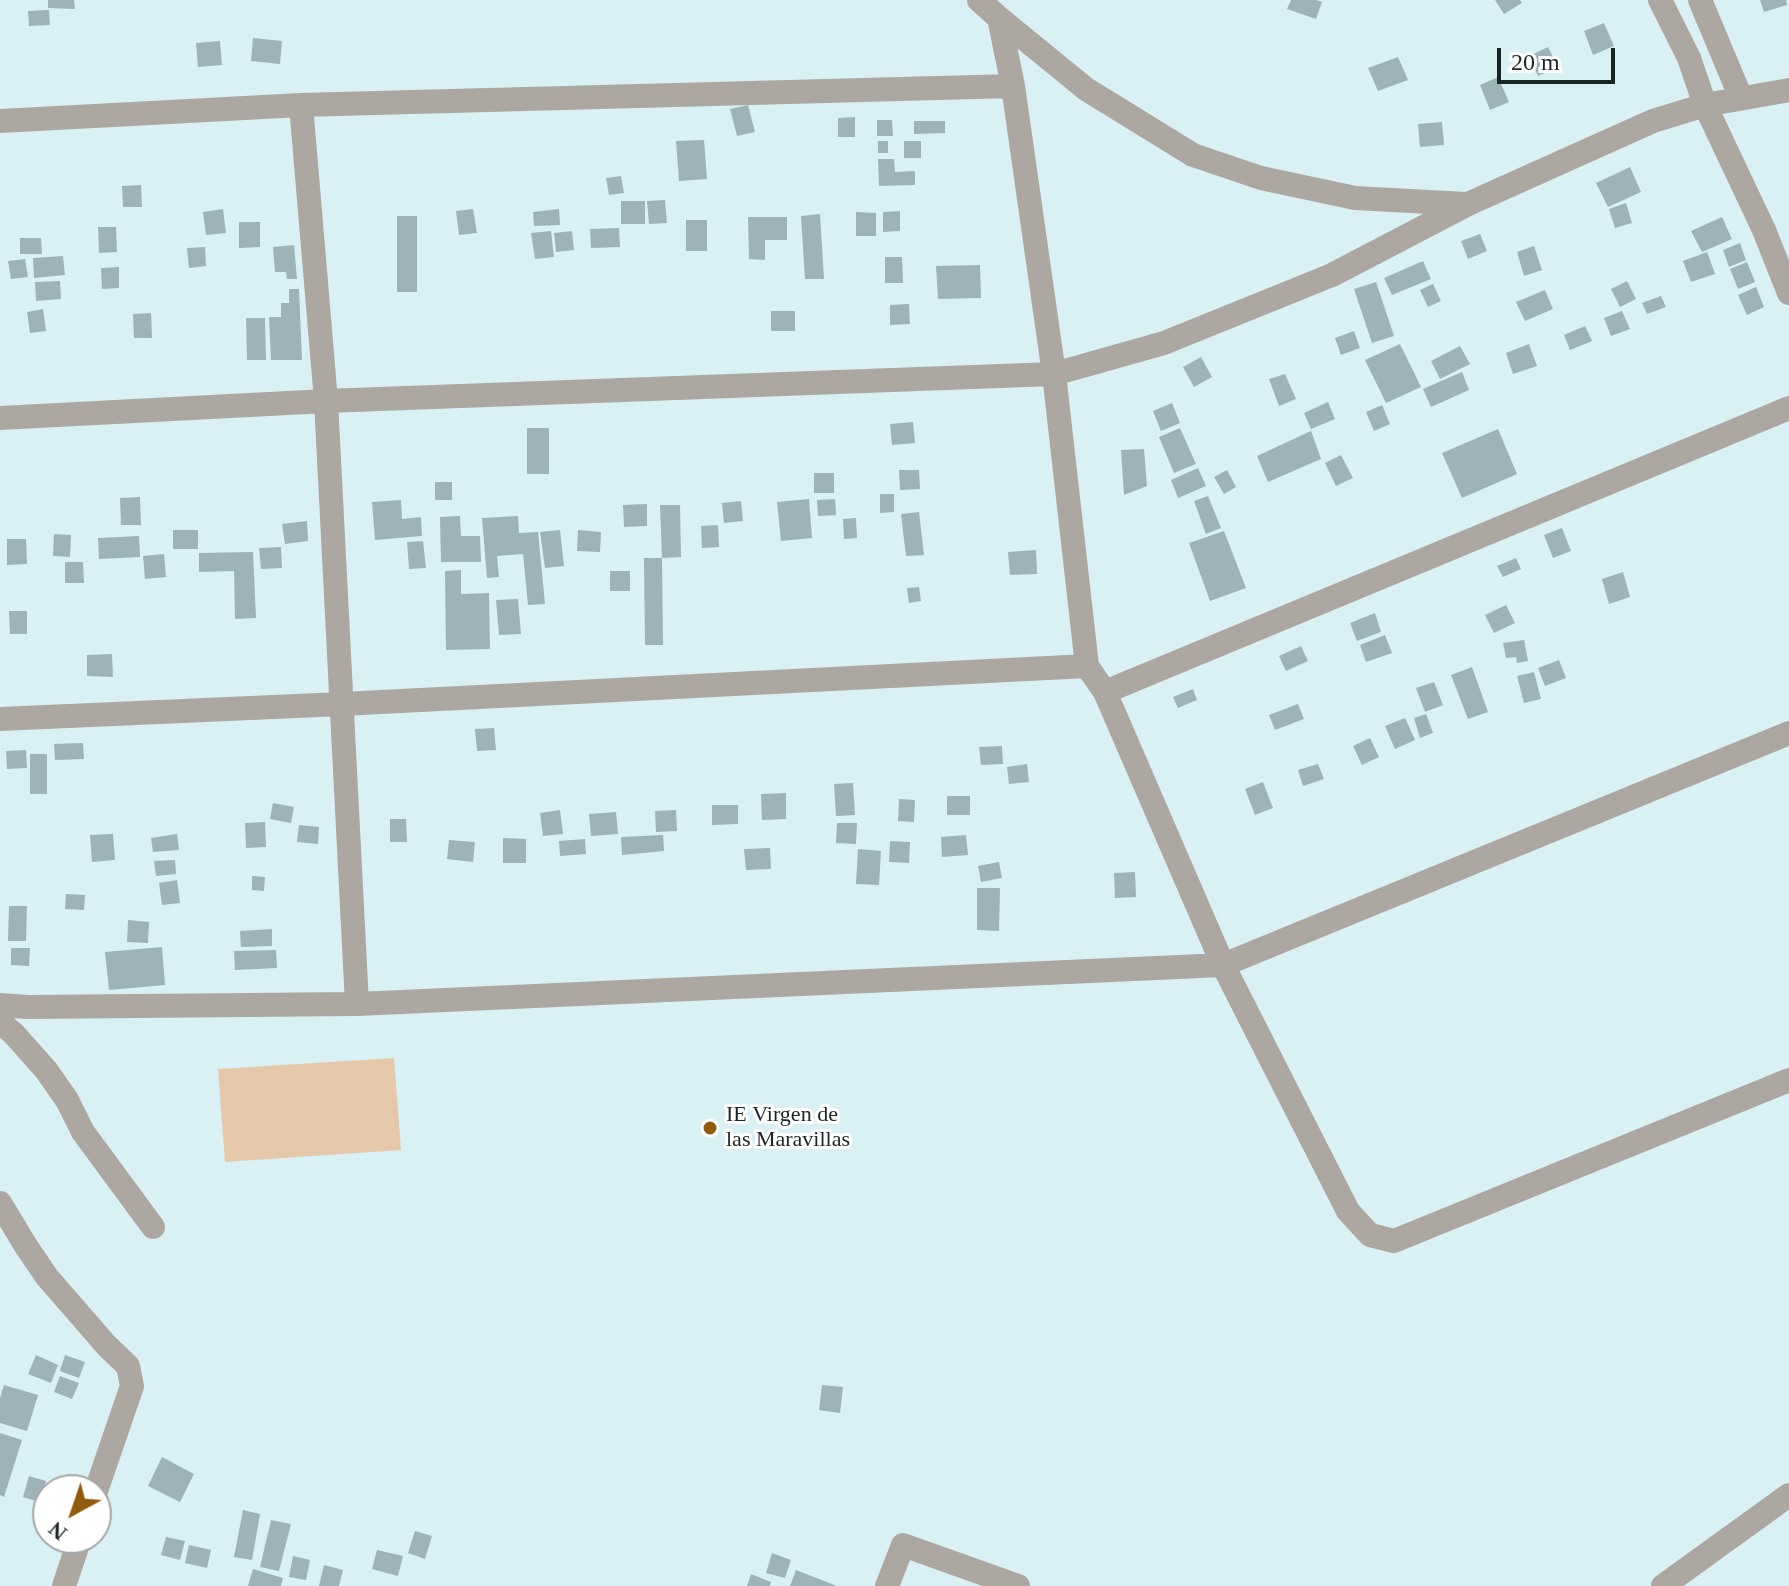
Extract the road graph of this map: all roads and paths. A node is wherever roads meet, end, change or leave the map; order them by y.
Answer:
1 (979, 0) edge
2 (1660, 0) edge
3 (1700, 0) edge
4 (999, 18) junction
5 (1013, 86) junction
6 (1789, 90) edge
7 (1741, 98) junction
8 (301, 105) junction
9 (1705, 105) junction
10 (0, 121) edge
11 (1468, 204) junction
12 (1789, 293) edge
13 (1054, 374) junction
14 (326, 401) junction
15 (1789, 408) edge
16 (0, 418) edge
17 (1087, 666) junction
18 (1105, 692) junction
19 (342, 704) junction
20 (0, 719) edge
21 (1789, 733) edge
22 (1223, 965) junction
23 (357, 1004) junction
24 (0, 1005) edge
25 (0, 1022) edge
26 (1789, 1080) edge
27 (0, 1203) edge
28 (153, 1227) dead end
29 (102, 1474) edge
30 (1789, 1495) edge
31 (75, 1554) edge
32 (64, 1586) edge
33 (887, 1586) edge
34 (1018, 1586) edge
35 (1663, 1586) edge

1 - 4 street
2 - 9 street
3 - 7 street
4 - 5 street
4 - 11 street
5 - 8 street
5 - 13 street
6 - 7 street
7 - 9 street
8 - 10 street
8 - 14 street
9 - 11 street
9 - 12 street
11 - 13 street
13 - 14 street
13 - 17 street
14 - 16 street
14 - 19 street
15 - 18 street
17 - 18 street
17 - 19 street
18 - 22 street
19 - 20 street
19 - 23 street
21 - 22 street
22 - 23 street
22 - 26 street
23 - 24 street
25 - 28 street
27 - 29 street
30 - 35 street
31 - 32 street
33 - 34 street

